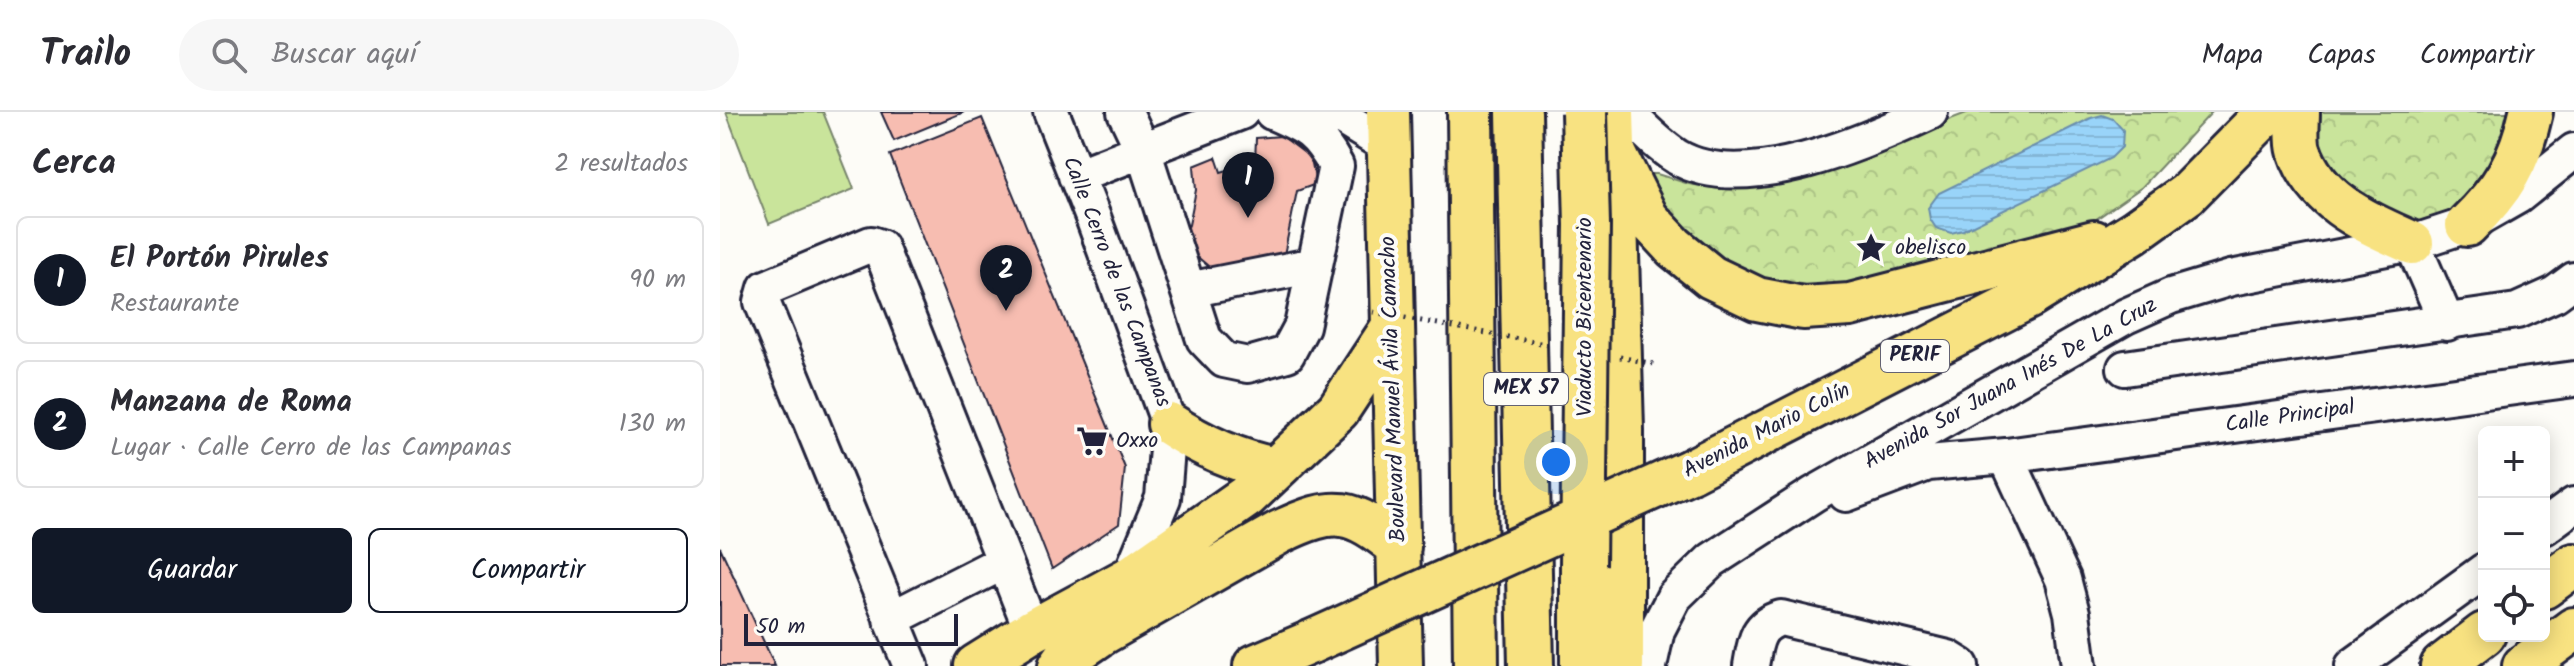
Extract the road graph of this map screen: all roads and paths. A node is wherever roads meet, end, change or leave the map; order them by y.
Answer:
1 (1051, 112) edge
2 (1125, 112) edge
3 (1241, 112) edge
4 (1272, 112) edge
5 (1333, 112) edge
6 (1470, 112) edge
7 (1519, 112) edge
8 (1584, 112) edge
9 (1613, 112) edge
10 (1626, 112) edge
11 (1930, 112) edge
12 (2268, 112) edge
13 (2298, 112) edge
14 (2531, 112) edge
15 (1189, 122) edge
16 (1388, 129) edge
17 (1143, 150) junction
18 (2574, 151) edge
19 (1616, 156) junction
20 (1076, 176) junction
21 (2467, 225) junction
22 (2134, 232) junction
23 (2412, 243) junction
24 (1315, 265) junction
25 (2574, 280) edge
26 (1188, 290) junction
27 (1382, 320) junction
28 (2447, 323) junction
29 (1560, 346) dead end
30 (1607, 355) dead end
31 (1654, 364) dead end
32 (2125, 368) dead end
33 (2574, 379) edge
34 (1169, 424) junction
35 (2006, 456) junction
36 (1275, 469) junction
37 (1814, 494) junction
38 (2574, 505) edge
39 (2550, 523) edge
40 (1399, 547) junction
41 (1003, 562) junction
42 (2574, 565) edge
43 (2478, 575) edge
44 (1130, 578) junction
45 (2550, 583) edge
46 (891, 619) junction
47 (1032, 631) junction
48 (1103, 633) junction
49 (2572, 633) edge
50 (2478, 639) edge
51 (911, 666) edge
52 (976, 666) edge
53 (1060, 666) edge
54 (1255, 666) edge
55 (1401, 666) edge
56 (1476, 666) edge
57 (1531, 666) edge
58 (1583, 666) edge
59 (1622, 666) edge
60 (1649, 666) edge
61 (1751, 666) edge
62 (1961, 666) edge
63 (2079, 666) edge
64 (2353, 666) edge
65 (2442, 666) edge
66 (2524, 666) edge

1 - 20 street, Calle Cerro de las Campanas
2 - 17 street
3 - 15 street
4 - 24 street
5 - 16 street
6 - 56 highway, MEX 57
7 - 57 highway, MEX 57
8 - 58 highway, Viaducto Bicentenario, bridge
9 - 19 main road
10 - 11 street
12 - 22 main road, Avenida Mario Colín / PERIF
13 - 23 main road
14 - 21 main road
15 - 17 street
16 - 27 main road, Boulevard Manuel Ávila Camacho
17 - 20 street
17 - 26 street
18 - 21 street, Avenida Sor Juana Inés De La Cruz
19 - 22 main road
19 - 59 main road
20 - 34 street, Calle Cerro de las Campanas
21 - 23 street, Avenida Sor Juana Inés De La Cruz
22 - 54 main road, Avenida Mario Colín / PERIF, bridge
23 - 28 street
23 - 37 street, Avenida Sor Juana Inés De La Cruz
24 - 26 street
24 - 26 street
25 - 28 street
27 - 29 path, bridge
27 - 36 main road
27 - 40 main road, Boulevard Manuel Ávila Camacho
28 - 32 street
30 - 31 path, bridge
33 - 35 street, Calle Principal
34 - 36 main road
34 - 44 street, Calle Cerro de las Campanas
35 - 37 street, Calle Principal
35 - 63 street
36 - 44 main road
37 - 60 street, Avenida Sor Juana Inés De La Cruz
38 - 39 street
40 - 48 main road
40 - 55 main road, Boulevard Manuel Ávila Camacho
41 - 46 street
41 - 46 street
41 - 47 street
42 - 45 main road
43 - 64 street
44 - 47 main road
44 - 48 street, Calle Cerro de las Campanas
46 - 51 street
47 - 52 main road
48 - 53 main road
49 - 66 main road
50 - 65 main road
61 - 62 street

